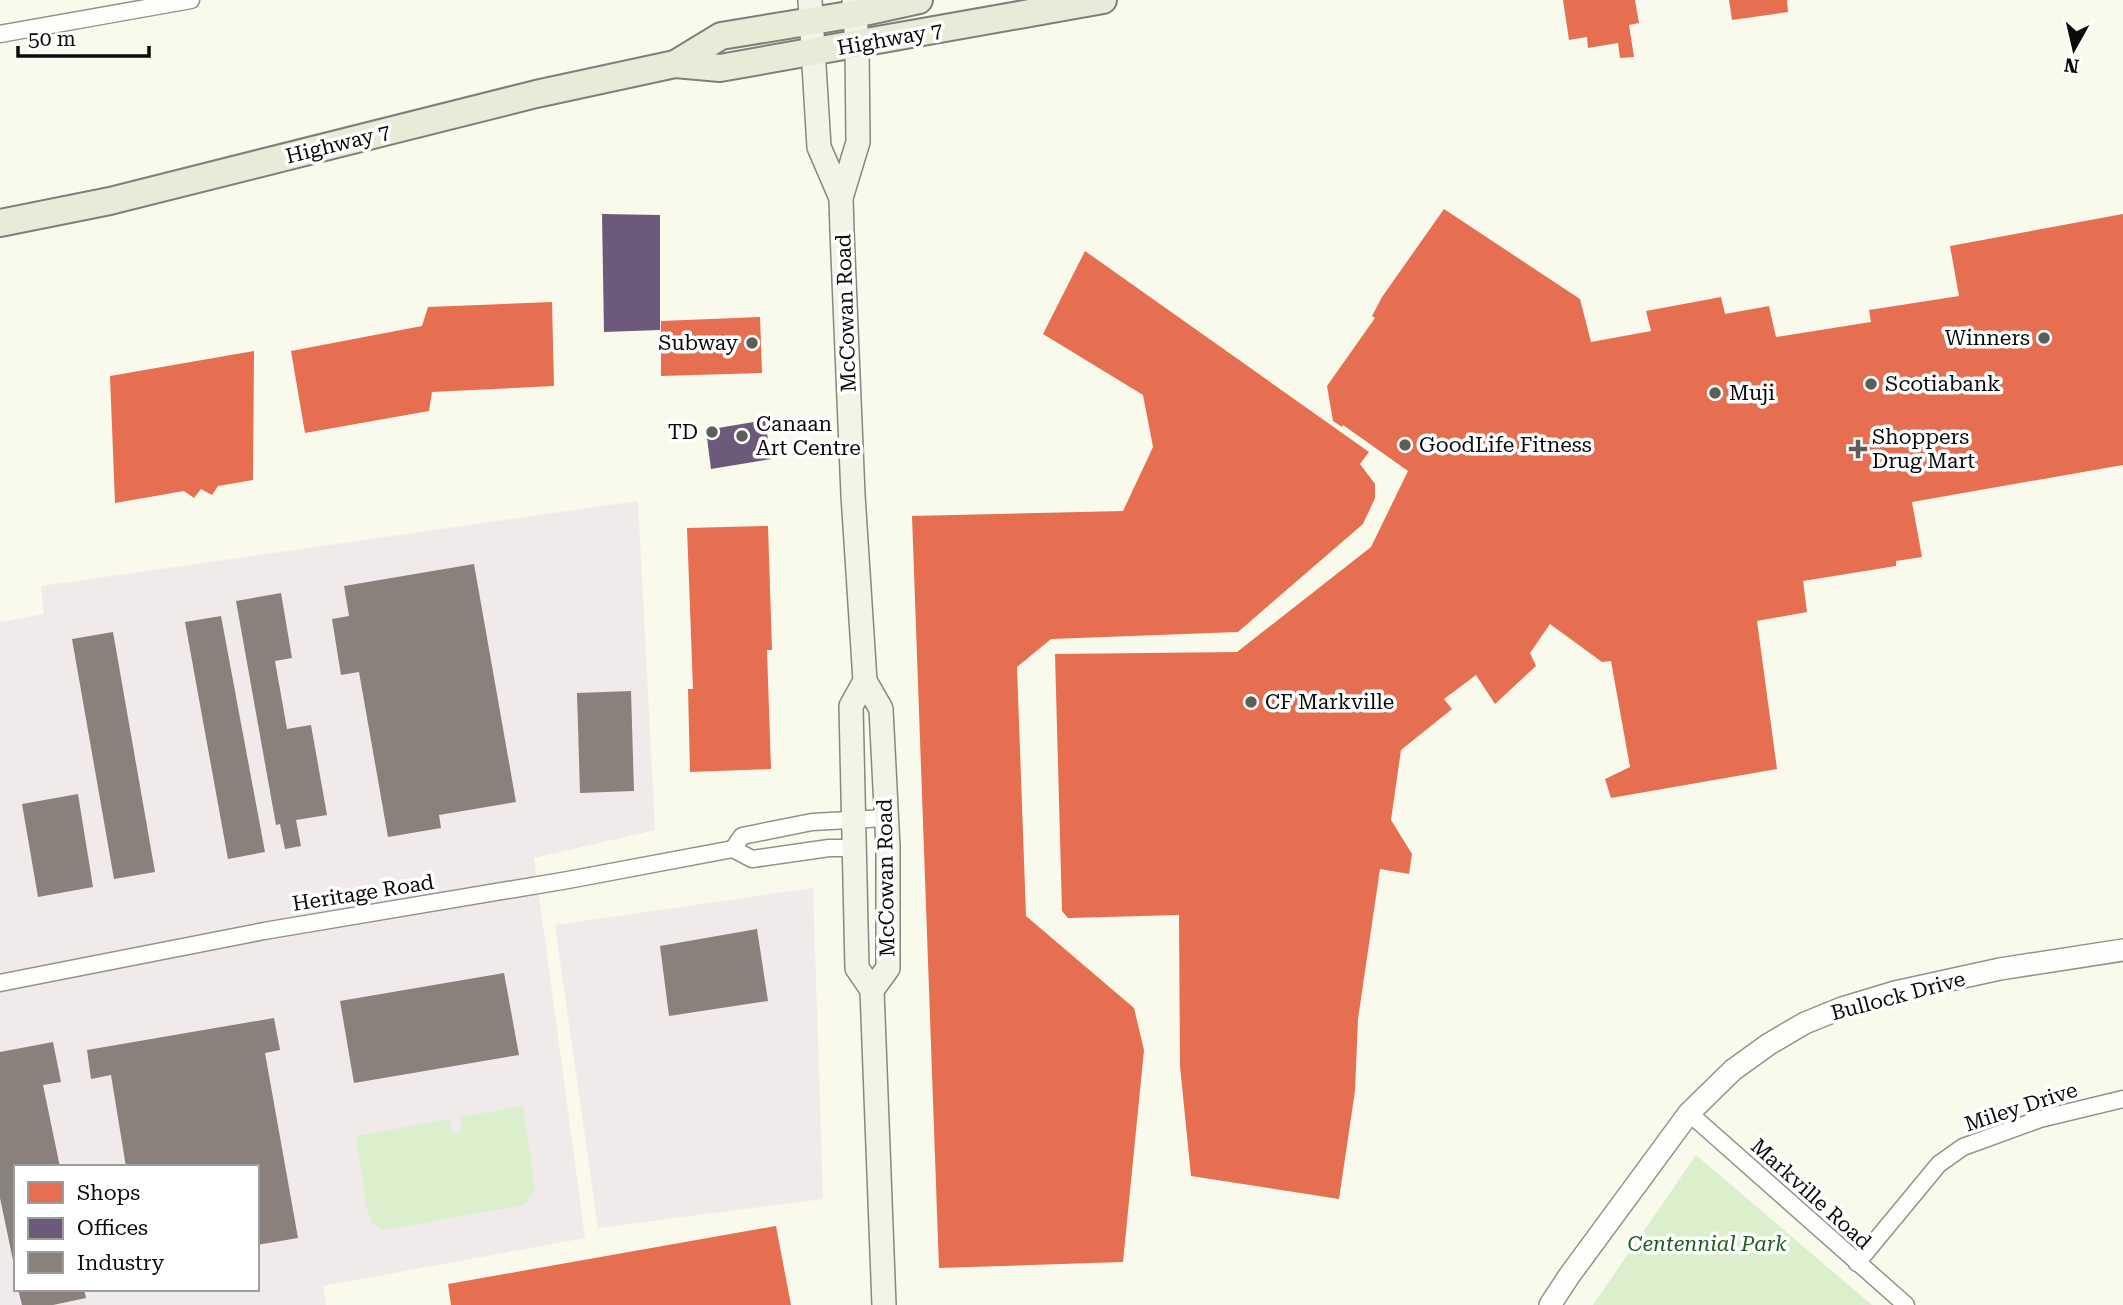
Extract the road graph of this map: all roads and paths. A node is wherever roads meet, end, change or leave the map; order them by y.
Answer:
1 (191, 0) edge
2 (919, 0) edge
3 (1104, 0) edge
4 (854, 7) edge
5 (811, 10) edge
6 (0, 34) edge
7 (856, 45) junction
8 (813, 52) junction
9 (675, 64) junction
10 (841, 198) junction
11 (0, 223) edge
12 (865, 681) junction
13 (886, 818) junction
14 (854, 820) junction
15 (855, 848) junction
16 (733, 849) junction
17 (2123, 950) edge
18 (0, 983) edge
19 (872, 990) junction
20 (2123, 1098) edge
21 (1689, 1113) junction
22 (1857, 1263) junction
23 (884, 1305) edge
24 (1550, 1305) edge
25 (1906, 1305) edge

1 - 6 street
2 - 4 main road, Highway 7
3 - 7 main road, Highway 7
4 - 5 main road, Highway 7
4 - 7 main road, McCowan Road
5 - 8 main road, McCowan Road
5 - 9 main road, Highway 7
7 - 8 main road, Highway 7
7 - 10 main road, McCowan Road
8 - 9 main road, Highway 7
8 - 10 main road, McCowan Road
9 - 11 main road, Highway 7
10 - 12 main road, McCowan Road
12 - 13 main road, McCowan Road
12 - 14 main road, McCowan Road
13 - 14 street, Heritage Road
13 - 19 main road, McCowan Road
14 - 15 main road, McCowan Road
14 - 16 street, Heritage Road
15 - 16 street, Heritage Road
15 - 19 main road, McCowan Road
16 - 18 street, Heritage Road
17 - 21 street, Bullock Drive
19 - 23 main road, McCowan Road
20 - 22 street, Miley Drive
21 - 22 street, Markville Road
21 - 24 street, Bullock Drive
22 - 25 street, Markville Road

